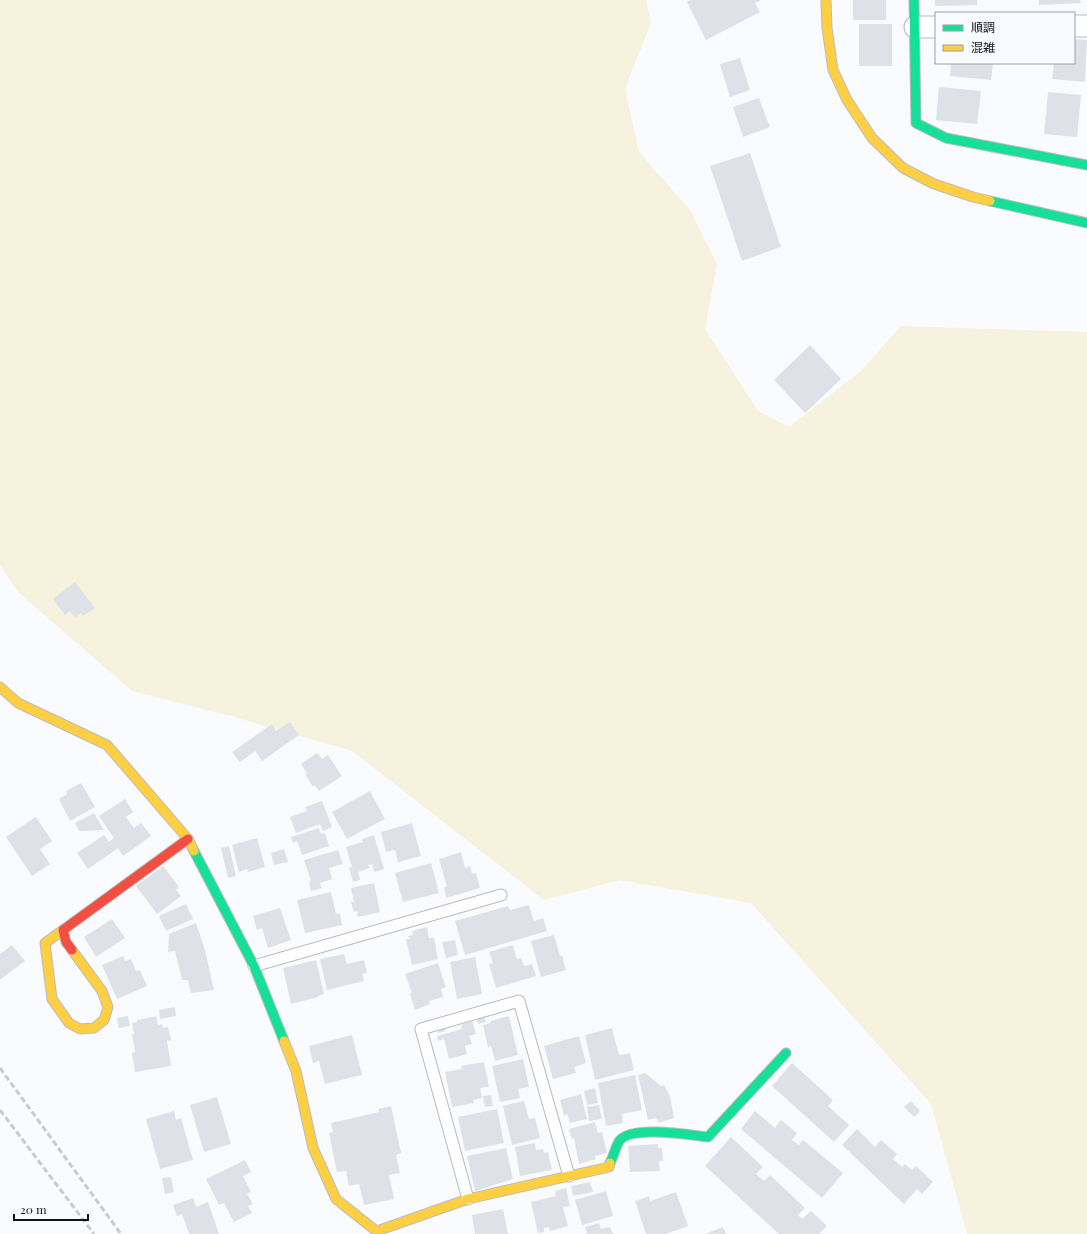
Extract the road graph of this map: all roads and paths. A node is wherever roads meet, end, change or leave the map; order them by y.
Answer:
1 (826, 0) edge
2 (914, 0) edge
3 (1075, 26) edge
4 (1087, 26) edge
5 (915, 27) junction
6 (935, 27) edge
7 (1087, 165) edge
8 (1087, 223) edge
9 (0, 687) edge
10 (188, 839) junction
11 (501, 895) dead end
12 (63, 930) junction
13 (254, 966) junction
14 (786, 1053) dead end
15 (568, 1176) junction
16 (468, 1199) junction
17 (378, 1233) edge

1 - 8 street
2 - 5 street
3 - 4 street
5 - 6 street
5 - 7 street
9 - 10 street
10 - 12 street
10 - 13 street
11 - 13 lane
12 - 12 street
13 - 17 street
14 - 15 street
15 - 16 street
15 - 16 lane
16 - 17 street

